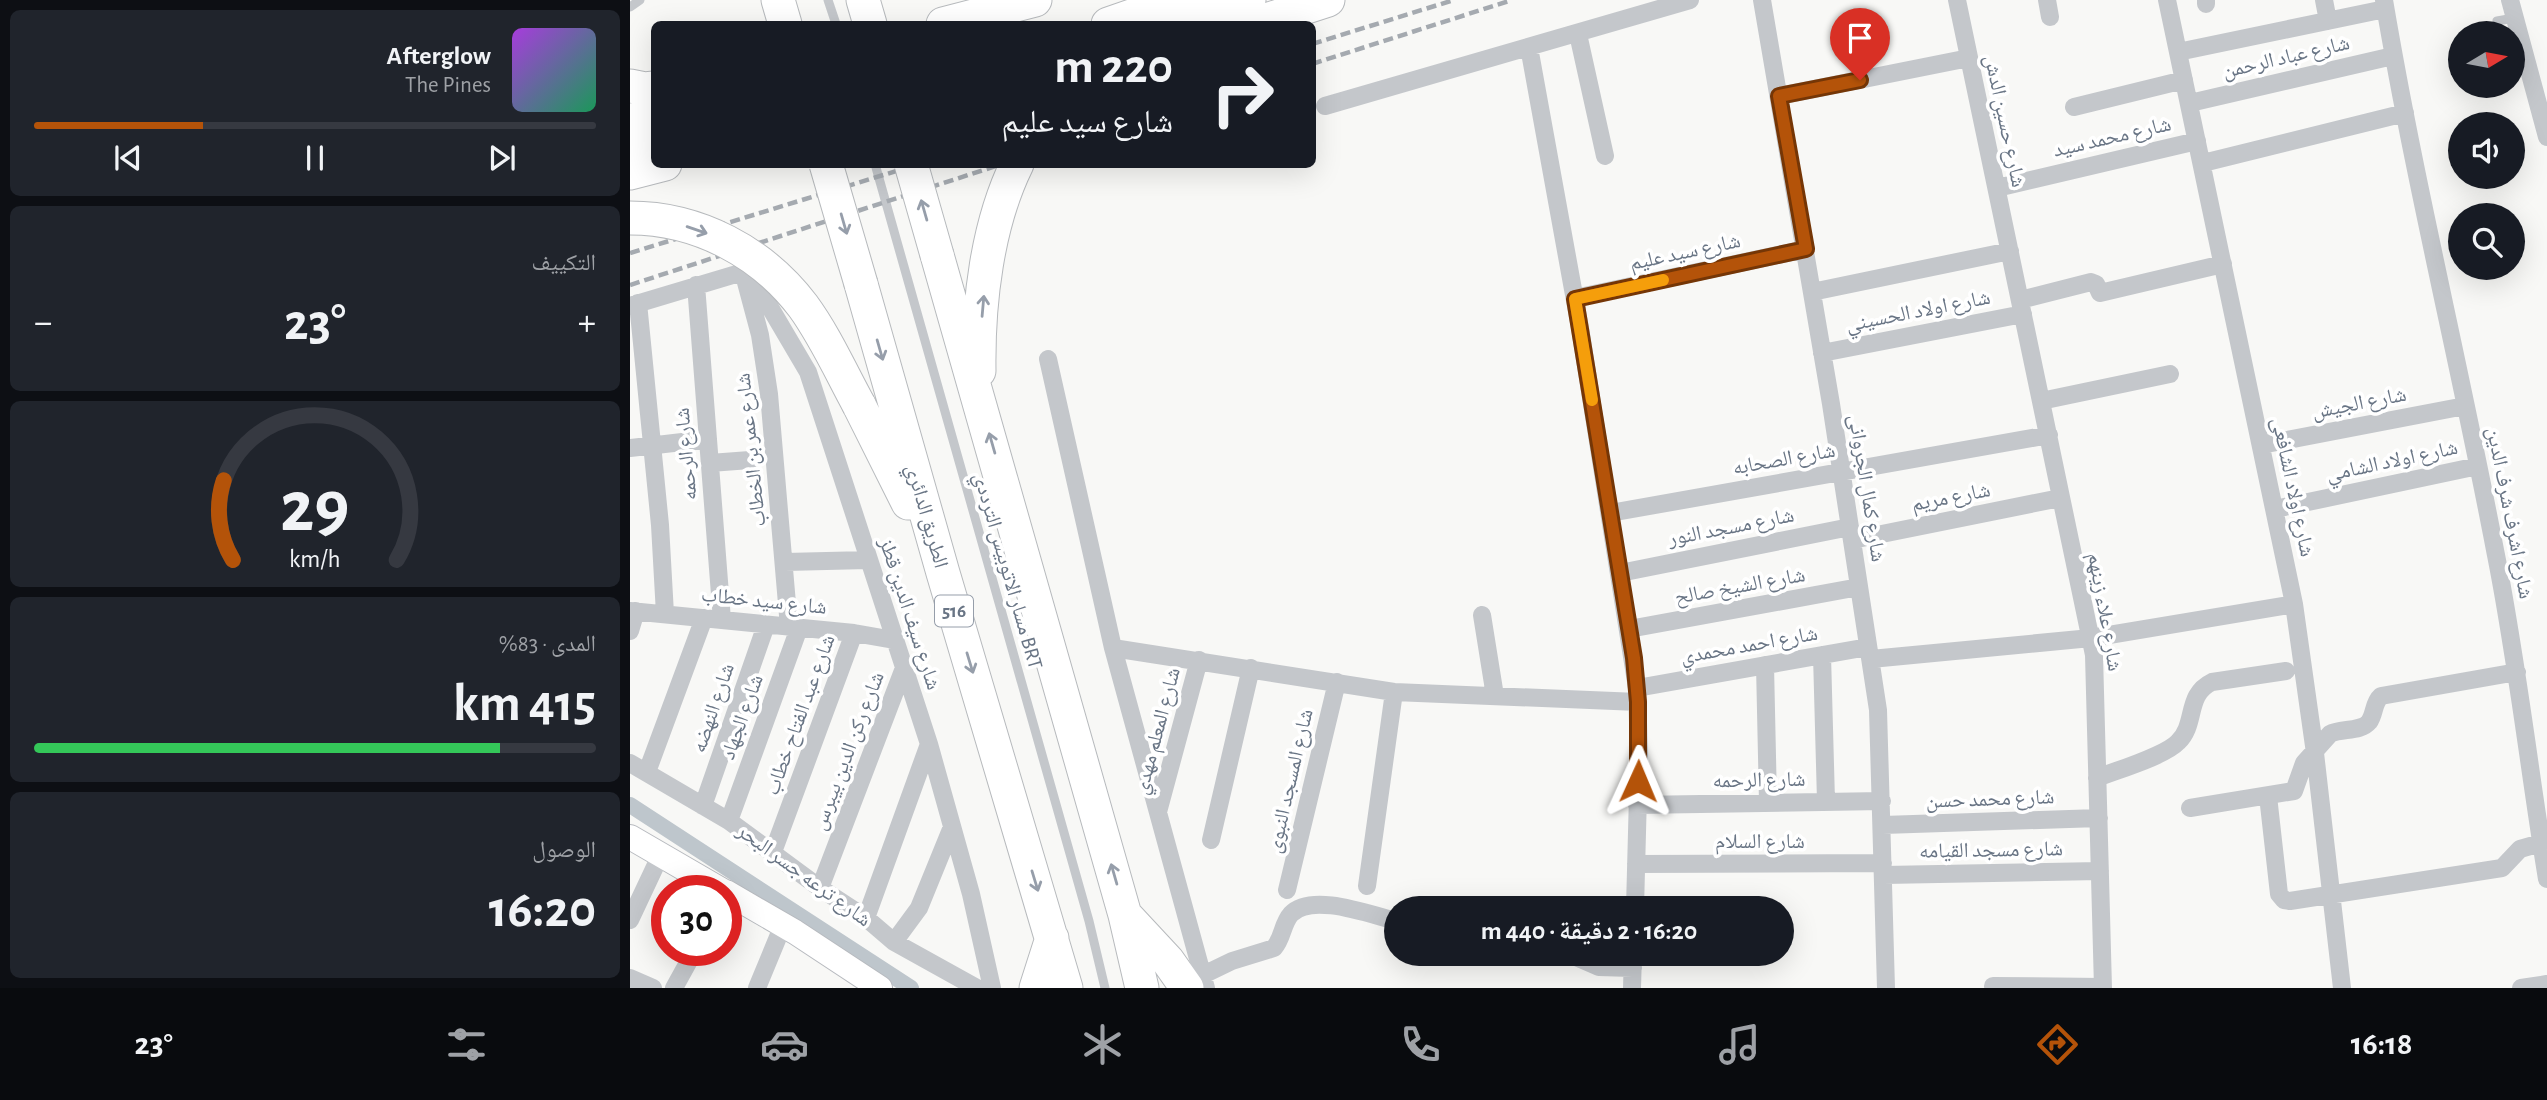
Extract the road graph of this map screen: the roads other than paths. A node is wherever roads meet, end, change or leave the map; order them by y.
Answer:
1 (640, 0) edge
2 (778, 0) edge
3 (828, 0) edge
4 (863, 0) edge
5 (984, 0) edge
6 (1035, 0) edge
7 (1178, 0) edge
8 (1249, 0) edge
9 (1328, 0) edge
10 (1690, 0) edge
11 (1762, 0) edge
12 (1957, 0) edge
13 (2167, 0) edge
14 (2324, 0) edge
15 (2385, 4) edge
16 (630, 7) edge
17 (2512, 9) edge
18 (784, 21) edge
19 (835, 21) edge
20 (869, 21) edge
21 (949, 21) edge
22 (955, 21) edge
23 (1117, 21) edge
24 (1183, 21) edge
25 (1263, 21) edge
26 (2328, 21) junction
27 (2498, 21) edge
28 (1578, 34) junction
29 (1529, 47) junction
30 (2178, 52) junction
31 (2393, 56) junction
32 (1969, 58) junction
33 (2184, 80) junction
34 (630, 86) edge
35 (651, 88) edge
36 (1779, 96) junction
37 (2190, 103) junction
38 (1325, 106) dead end
39 (2074, 107) dead end
40 (651, 113) edge
41 (2405, 113) junction
42 (630, 121) edge
43 (2547, 137) edge
44 (2197, 141) junction
45 (651, 142) edge
46 (630, 147) edge
47 (1605, 156) dead end
48 (2203, 163) junction
49 (651, 168) edge
50 (827, 168) edge
51 (876, 168) edge
52 (912, 168) edge
53 (1015, 168) edge
54 (630, 173) edge
55 (1997, 188) junction
56 (630, 218) edge
57 (1806, 249) junction
58 (2010, 251) junction
59 (2223, 264) junction
60 (743, 272) junction
61 (696, 285) junction
62 (1812, 292) junction
63 (1575, 299) junction
64 (634, 304) edge
65 (2022, 307) junction
66 (1822, 353) junction
67 (1048, 359) dead end
68 (2170, 374) dead end
69 (979, 398) junction
70 (2041, 401) junction
71 (2465, 406) junction
72 (2049, 435) junction
73 (708, 439) junction
74 (2261, 445) junction
75 (652, 446) junction
76 (630, 448) edge
77 (750, 460) dead end
78 (710, 463) junction
79 (2478, 466) junction
80 (1841, 472) junction
81 (2060, 498) junction
82 (2275, 509) junction
83 (1610, 513) junction
84 (1851, 533) junction
85 (868, 561) junction
86 (785, 562) junction
87 (943, 573) junction
88 (1620, 573) junction
89 (1859, 587) junction
90 (2294, 604) junction
91 (633, 611) edge
92 (665, 614) junction
93 (1482, 615) dead end
94 (713, 619) junction
95 (766, 625) junction
96 (794, 627) junction
97 (1629, 629) junction
98 (630, 631) edge
99 (854, 633) junction
100 (2091, 638) junction
101 (894, 640) junction
102 (1113, 648) junction
103 (1869, 653) junction
104 (1822, 655) junction
105 (1199, 660) junction
106 (1765, 665) junction
107 (904, 668) junction
108 (1251, 668) junction
109 (2286, 671) dead end
110 (2516, 673) junction
111 (1337, 682) junction
112 (1394, 691) junction
113 (1638, 695) junction
114 (1495, 696) junction
115 (929, 744) junction
116 (2315, 752) junction
117 (630, 763) edge
118 (647, 772) junction
119 (2098, 778) junction
120 (2268, 796) junction
121 (1826, 801) junction
122 (1882, 801) junction
123 (1768, 802) junction
124 (1637, 805) junction
125 (703, 806) junction
126 (2190, 808) dead end
127 (1158, 814) junction
128 (2099, 818) junction
129 (729, 821) junction
130 (1882, 825) junction
131 (952, 827) junction
132 (630, 837) edge
133 (1211, 840) dead end
134 (2544, 850) edge
135 (773, 852) junction
136 (661, 855) junction
137 (1636, 864) junction
138 (1883, 869) junction
139 (2100, 871) junction
140 (696, 875) edge
141 (2547, 879) edge
142 (1367, 886) dead end
143 (820, 888) junction
144 (1287, 890) dead end
145 (1635, 896) edge
146 (2332, 896) junction
147 (742, 901) edge
148 (1125, 915) junction
149 (866, 918) junction
150 (1384, 918) edge
151 (630, 920) edge
152 (783, 925) junction
153 (1052, 937) junction
154 (894, 942) junction
155 (686, 966) edge
156 (1633, 966) edge
157 (630, 978) edge
158 (1199, 984) edge
159 (2547, 984) edge
160 (1993, 986) dead end
161 (2103, 987) edge
162 (653, 988) edge
163 (674, 988) edge
164 (757, 988) edge
165 (880, 988) edge
166 (977, 988) edge
167 (992, 988) edge
168 (1036, 988) edge
169 (1066, 988) edge
170 (1105, 988) edge
171 (1142, 988) edge
172 (1632, 988) edge
173 (1886, 988) edge
174 (2342, 988) edge
175 (2521, 988) edge

1 - 16 lane
2 - 18 highway
3 - 19 lane
4 - 20 highway
5 - 21 highway
6 - 22 highway
7 - 23 highway
8 - 24 highway
9 - 25 highway
10 - 28 street
11 - 36 street, شارع كمال الجروانى
12 - 32 street, شارع حسين الدش
13 - 30 street, شارع اولاد الشافعى
14 - 26 street
15 - 26 street
15 - 31 street, شارع اشرف شرف الدين
17 - 27 lane
17 - 43 street
26 - 30 street
28 - 29 street
28 - 47 street
29 - 38 street
29 - 63 street
30 - 33 street, شارع اولاد الشافعى
31 - 37 street, شارع عباد الرحمن
31 - 41 street, شارع اشرف شرف الدين
32 - 36 street
32 - 55 street, شارع حسين الدش
33 - 37 street, شارع اولاد الشافعى
33 - 39 street
34 - 35 highway
36 - 57 street, شارع كمال الجروانى
37 - 44 street, شارع اولاد الشافعى
40 - 42 highway
41 - 48 street
41 - 71 street, شارع اشرف شرف الدين
44 - 48 street, شارع اولاد الشافعى
44 - 55 street, شارع محمد سيد
45 - 46 highway
48 - 59 street, شارع اولاد الشافعى
49 - 54 highway
50 -> 87 highway, الطريق الدائري / 516, bridge
51 - 170 lane, مسار الاتوبيس الترددي BRT
69 -> 52 highway, bridge
69 -> 53 highway
55 - 58 street, شارع حسين الدش
56 -> 87 highway, bridge
57 - 62 street, شارع كمال الجروانى
57 - 63 street, شارع سيد عليم
58 - 62 street
58 - 65 street, شارع علاء زينهم
59 - 65 street, شارع اولاد الحسيني
59 - 74 street, شارع اولاد الشافعى
60 - 61 street
60 - 85 street, شارع سيف الدين قطز
60 - 86 street, شارع عمر بن الخطاب
61 - 64 street
61 - 73 street, شارع الرحمه
62 - 66 street, شارع كمال الجروانى
63 - 83 street
64 - 75 street
65 - 66 street, شارع اولاد الحسيني
65 - 70 street, شارع علاء زينهم
66 - 80 street, شارع كمال الجروانى
67 - 102 street
68 - 70 street
148 -> 69 highway
70 - 72 street, شارع علاء زينهم
71 - 74 street, شارع الجيش
71 - 79 street, شارع اشرف شرف الدين
72 - 80 street, شارع الصحابه
72 - 81 street, شارع علاء زينهم
73 - 75 street
73 - 78 street, شارع الرحمه
74 - 82 street, شارع اولاد الشافعى
75 - 76 street
75 - 92 street
77 - 78 street
78 - 94 street, شارع الرحمه
79 - 82 street, شارع اولاد الشامي
79 - 110 street, شارع اشرف شرف الدين
80 - 83 street, شارع الصحابه
80 - 84 street, شارع كمال الجروانى
81 - 84 street, شارع مريم
81 - 100 street, شارع علاء زينهم
82 - 90 street, شارع اولاد الشافعى
83 - 88 street
84 - 88 street, شارع مسجد النور
84 - 89 street, شارع كمال الجروانى
85 - 86 street
85 - 101 street, شارع سيف الدين قطز
86 - 96 street, شارع عمر بن الخطاب
87 -> 153 highway, الطريق الدائري / 516
88 - 97 street
89 - 97 street, شارع الشيخ صالح
89 - 103 street, شارع كمال الجروانى
90 - 100 street, شارع احمد محمدي
90 - 116 street, شارع اولاد الشافعى
91 - 92 street, شارع سيد خطاب
91 - 98 street
92 - 94 street, شارع سيد خطاب
93 - 114 street
94 - 95 street, شارع سيد خطاب
94 - 118 street
95 - 96 street, شارع سيد خطاب
95 - 125 street, شارع النهضه
96 - 99 street, شارع سيد خطاب
96 - 129 street, شارع الجهاد
97 - 113 street
99 - 101 street, شارع سيد خطاب
99 - 135 street, شارع عبد الفتاح خطاب
100 - 103 street, شارع احمد محمدي
100 - 119 street, شارع علاء زينهم
101 - 107 street, شارع سيف الدين قطز
102 - 105 street, شارع احمد محمدي
102 - 127 street
103 - 104 street, شارع احمد محمدي
103 - 122 street, شارع كمال الجروانى
104 - 106 street, شارع احمد محمدي
104 - 121 street
105 - 108 street, شارع احمد محمدي
105 - 127 street, شارع المعلم مهدي
106 - 113 street, شارع احمد محمدي
106 - 123 street
107 - 115 street, شارع سيف الدين قطز
107 - 143 street, شارع ركن الدين بيبرس
108 - 111 street, شارع احمد محمدي
108 - 133 street
109 - 119 street
110 - 116 street
110 - 134 street, شارع اشرف شرف الدين
111 - 112 street, شارع احمد محمدي
111 - 144 street, شارع المسجد النبوى
112 - 114 street, شارع احمد محمدي
112 - 142 street
113 - 114 street, شارع احمد محمدي
113 - 124 street
115 - 131 street, شارع سيف الدين قطز
115 - 149 street
116 - 120 street
116 - 146 street, شارع اولاد الشافعى
117 - 118 street, شارع ترعه جسر البحر
118 - 125 street, شارع ترعه جسر البحر
119 - 128 street, شارع علاء زينهم
120 - 126 street
120 - 146 street
121 - 122 street, شارع الرحمه
121 - 123 street, شارع الرحمه
122 - 130 street, شارع كمال الجروانى
123 - 124 street, شارع الرحمه
124 - 137 street
125 - 129 street, شارع ترعه جسر البحر
127 - 158 street
128 - 130 street, شارع محمد حسن
128 - 139 street, شارع علاء زينهم
129 - 135 street, شارع ترعه جسر البحر
130 - 138 street, شارع كمال الجروانى
131 - 154 street
131 - 167 street, شارع سيف الدين قطز
132 - 136 street
134 - 141 street, شارع اشرف شرف الدين
134 - 146 street
135 - 143 street, شارع ترعه جسر البحر
136 - 140 street
136 - 151 street
137 - 138 street, شارع السلام
137 - 145 street
138 - 139 street, شارع مسجد القيامه
138 - 173 street, شارع كمال الجروانى
139 - 161 street, شارع علاء زينهم
143 - 149 street, شارع ترعه جسر البحر
146 - 174 street, شارع اولاد الشافعى
147 - 152 street
148 - 158 highway
148 - 171 highway
149 - 154 street, شارع ترعه جسر البحر
150 - 158 street
152 - 164 street
152 - 165 street
153 - 168 highway
153 - 169 highway, الطريق الدائري / 516
154 - 166 street, شارع ترعه جسر البحر
155 - 163 street
156 - 172 street
157 - 162 street
159 - 175 street
160 - 161 street

